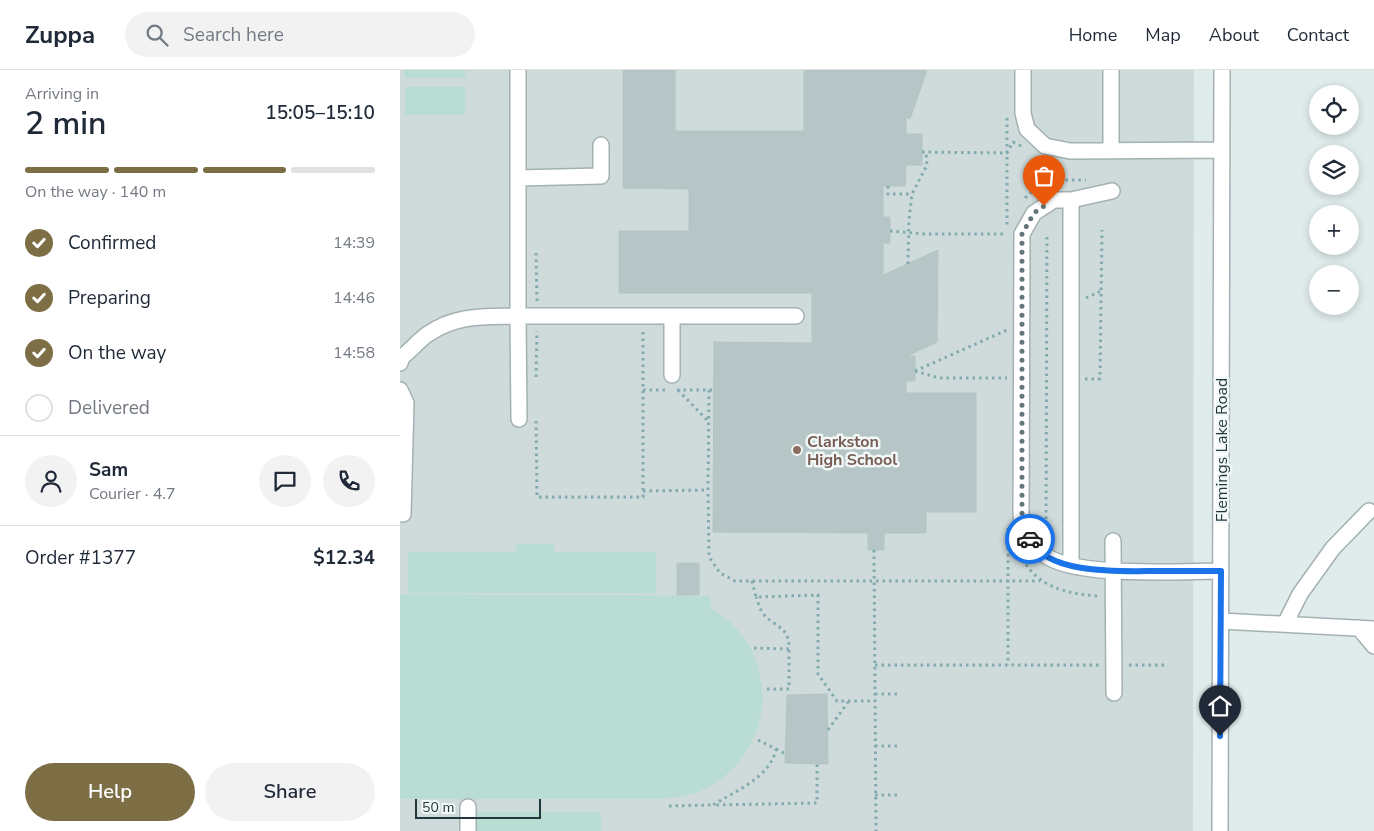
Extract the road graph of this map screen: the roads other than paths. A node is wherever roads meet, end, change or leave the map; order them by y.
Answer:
1 (518, 70) edge
2 (1023, 70) edge
3 (1111, 70) edge
4 (1222, 70) edge
5 (601, 145) dead end
6 (1222, 150) junction
7 (1112, 151) junction
8 (518, 178) junction
9 (1112, 192) dead end
10 (1071, 200) junction
11 (518, 316) junction
12 (796, 316) dead end
13 (672, 317) junction
14 (401, 360) edge
15 (672, 375) dead end
16 (400, 390) edge
17 (519, 419) dead end
18 (1369, 511) dead end
19 (403, 514) dead end
20 (1113, 541) dead end
21 (1071, 565) junction
22 (1114, 571) junction
23 (1221, 571) junction
24 (1221, 621) junction
25 (1284, 624) junction
26 (1367, 628) edge
27 (1374, 646) edge
28 (1114, 693) dead end
29 (468, 807) dead end
30 (468, 831) edge
31 (1220, 831) edge

1 - 8 street
2 - 7 street
3 - 7 street
4 - 6 street, Flemings Lake Road
5 - 8 street
6 - 7 street
6 - 23 street, Flemings Lake Road
8 - 11 street
9 - 10 street
10 - 21 street
10 - 21 street
11 - 13 street
11 - 14 street
11 - 17 street
12 - 13 street
13 - 15 street
16 - 19 street
18 - 25 street
20 - 22 street
21 - 22 street
22 - 23 street
22 - 28 street
23 - 24 street, Flemings Lake Road
24 - 25 street
24 - 31 street, Flemings Lake Road
25 - 26 street
26 - 27 street
29 - 30 street

